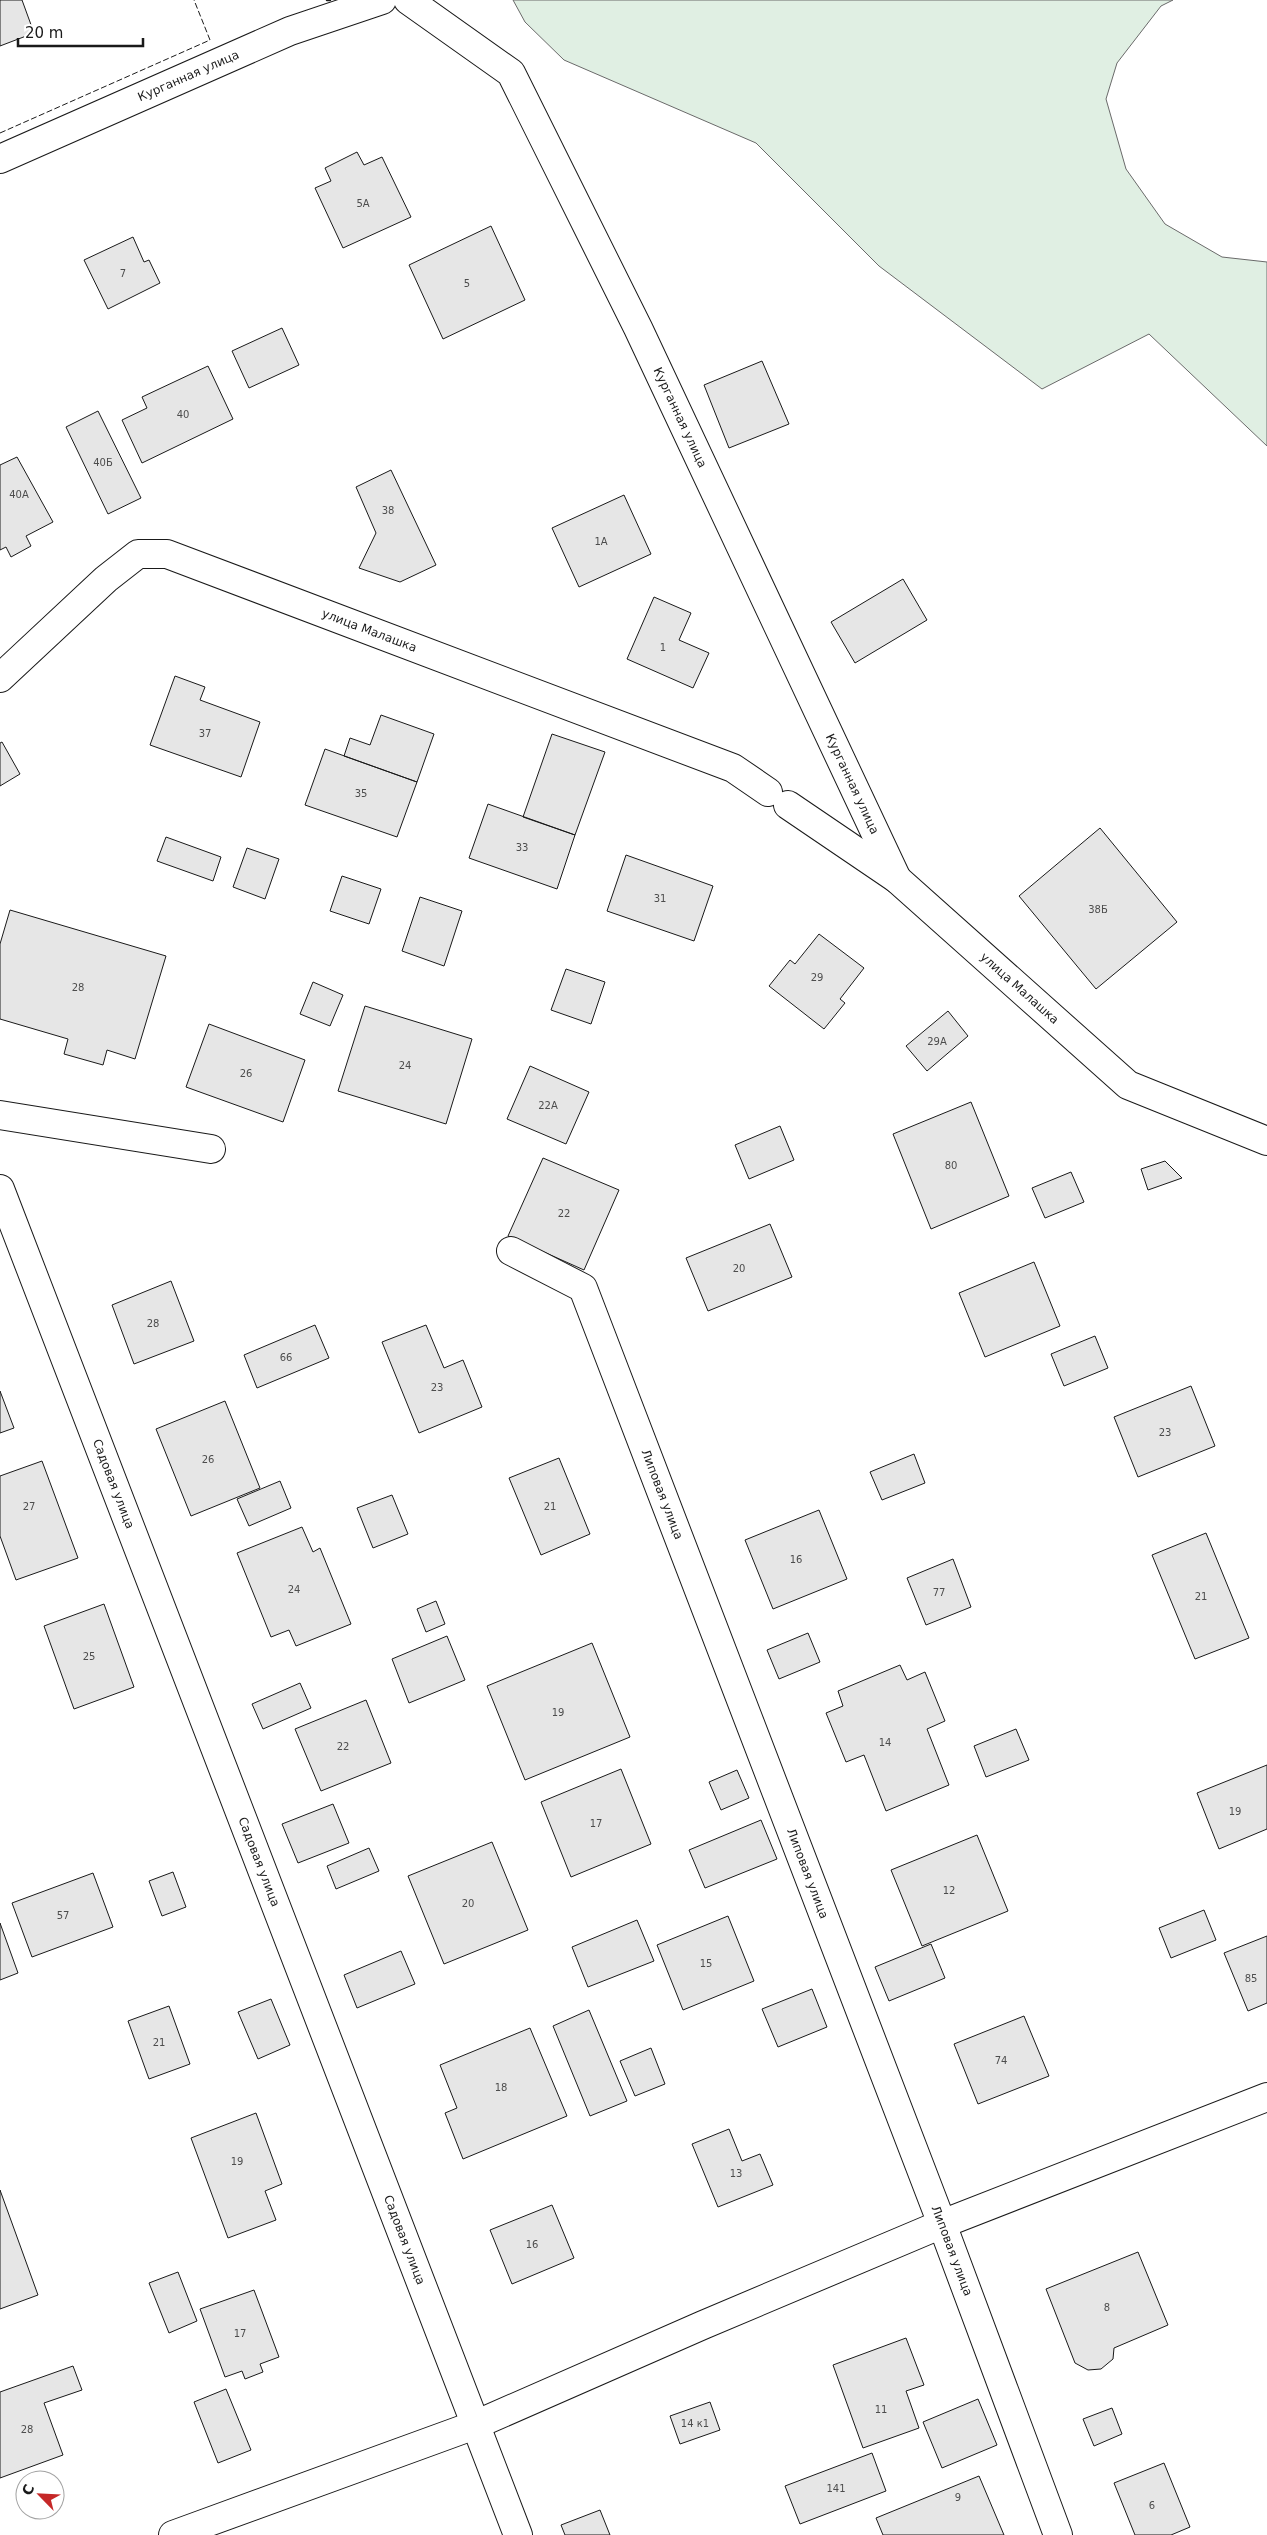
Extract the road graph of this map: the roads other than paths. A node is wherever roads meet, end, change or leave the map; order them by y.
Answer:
1 (382, 0) edge
2 (408, 0) edge
3 (0, 159) edge
4 (0, 678) edge
5 (897, 879) junction
6 (0, 1115) edge
7 (1267, 1141) edge
8 (211, 1149) dead end
9 (0, 1189) edge
10 (511, 1251) dead end
11 (1267, 2097) edge
12 (942, 2224) junction
13 (475, 2425) junction
14 (173, 2535) edge
15 (518, 2535) edge
16 (1058, 2535) edge

1 - 3 street, Курганная улица
2 - 5 street, Курганная улица
4 - 5 street, улица Малашка
5 - 7 street, улица Малашка
6 - 8 street
9 - 13 street, Садовая улица
10 - 12 street, Липовая улица
11 - 12 street
12 - 13 street
12 - 16 street, Липовая улица
13 - 14 street
13 - 15 street, Садовая улица

